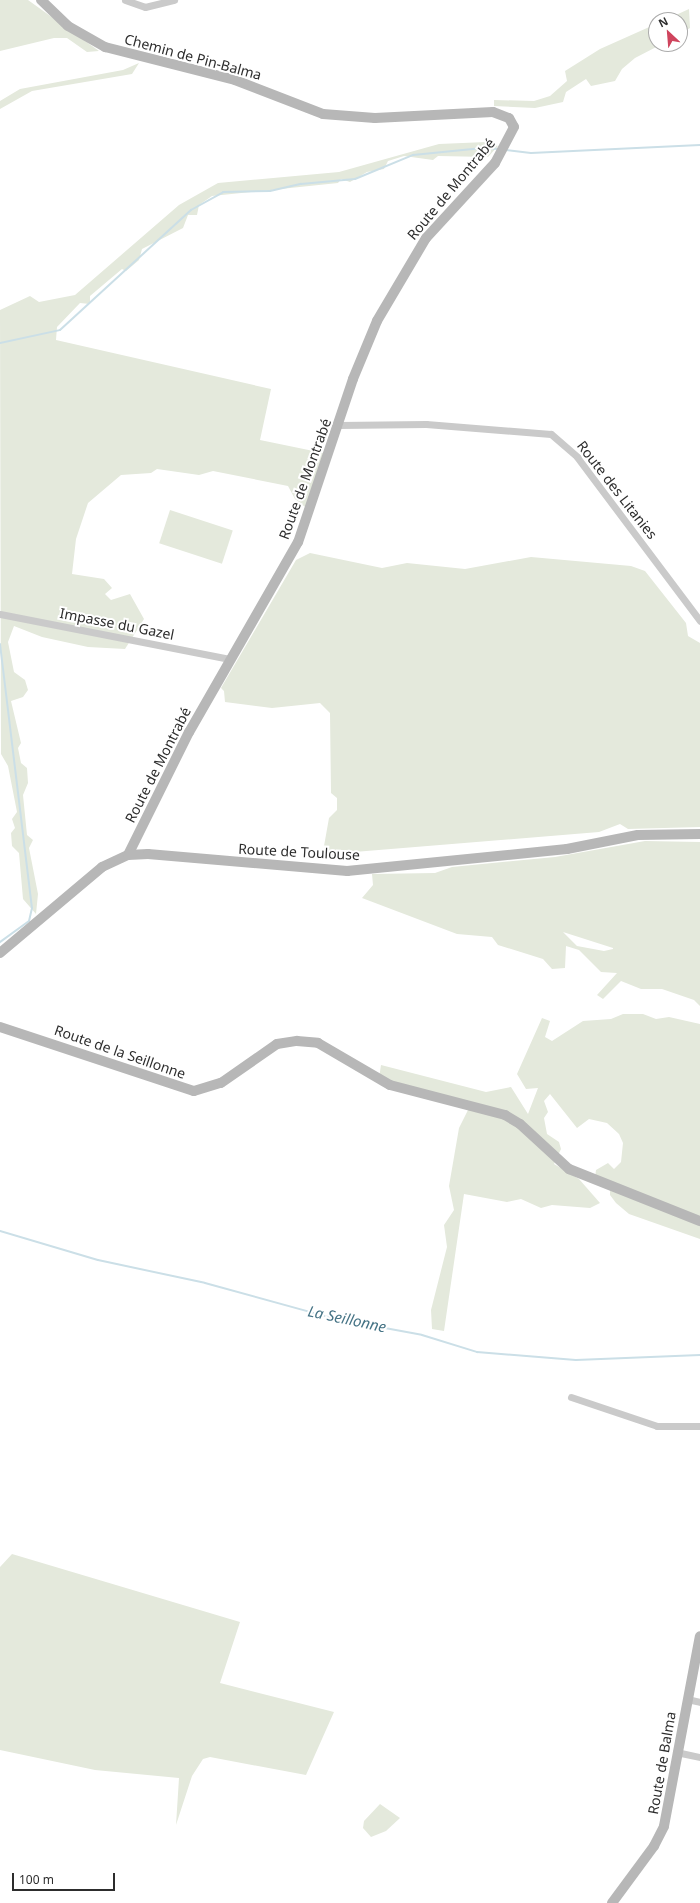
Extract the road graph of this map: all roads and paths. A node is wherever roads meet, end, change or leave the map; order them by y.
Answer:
1 (125, 0) edge
2 (174, 0) edge
3 (42, 1) edge
4 (508, 143) joint
5 (339, 425) junction
6 (0, 614) edge
7 (700, 621) edge
8 (230, 658) junction
9 (700, 834) edge
10 (128, 855) junction
11 (0, 953) edge
12 (0, 1027) edge
13 (700, 1221) edge
14 (571, 1397) dead end
15 (700, 1426) edge
16 (700, 1636) edge
17 (687, 1699) junction
18 (700, 1702) edge
19 (676, 1752) junction
20 (700, 1757) edge
21 (612, 1903) edge

1 - 2 street
3 - 4 street, Chemin de Pin-Balma
4 - 5 street, Route de Montrabé
5 - 7 street, Route des Litanies
5 - 8 street, Route de Montrabé
6 - 8 street, Impasse du Gazel
8 - 10 street, Route de Montrabé
9 - 10 street, Route de Toulouse
10 - 11 street, Route de Toulouse
12 - 13 street, Route de la Seillonne
14 - 15 street
16 - 17 street, Route de Balma
17 - 18 street
17 - 19 street, Route de Balma
19 - 20 street
19 - 21 street, Route de Balma

